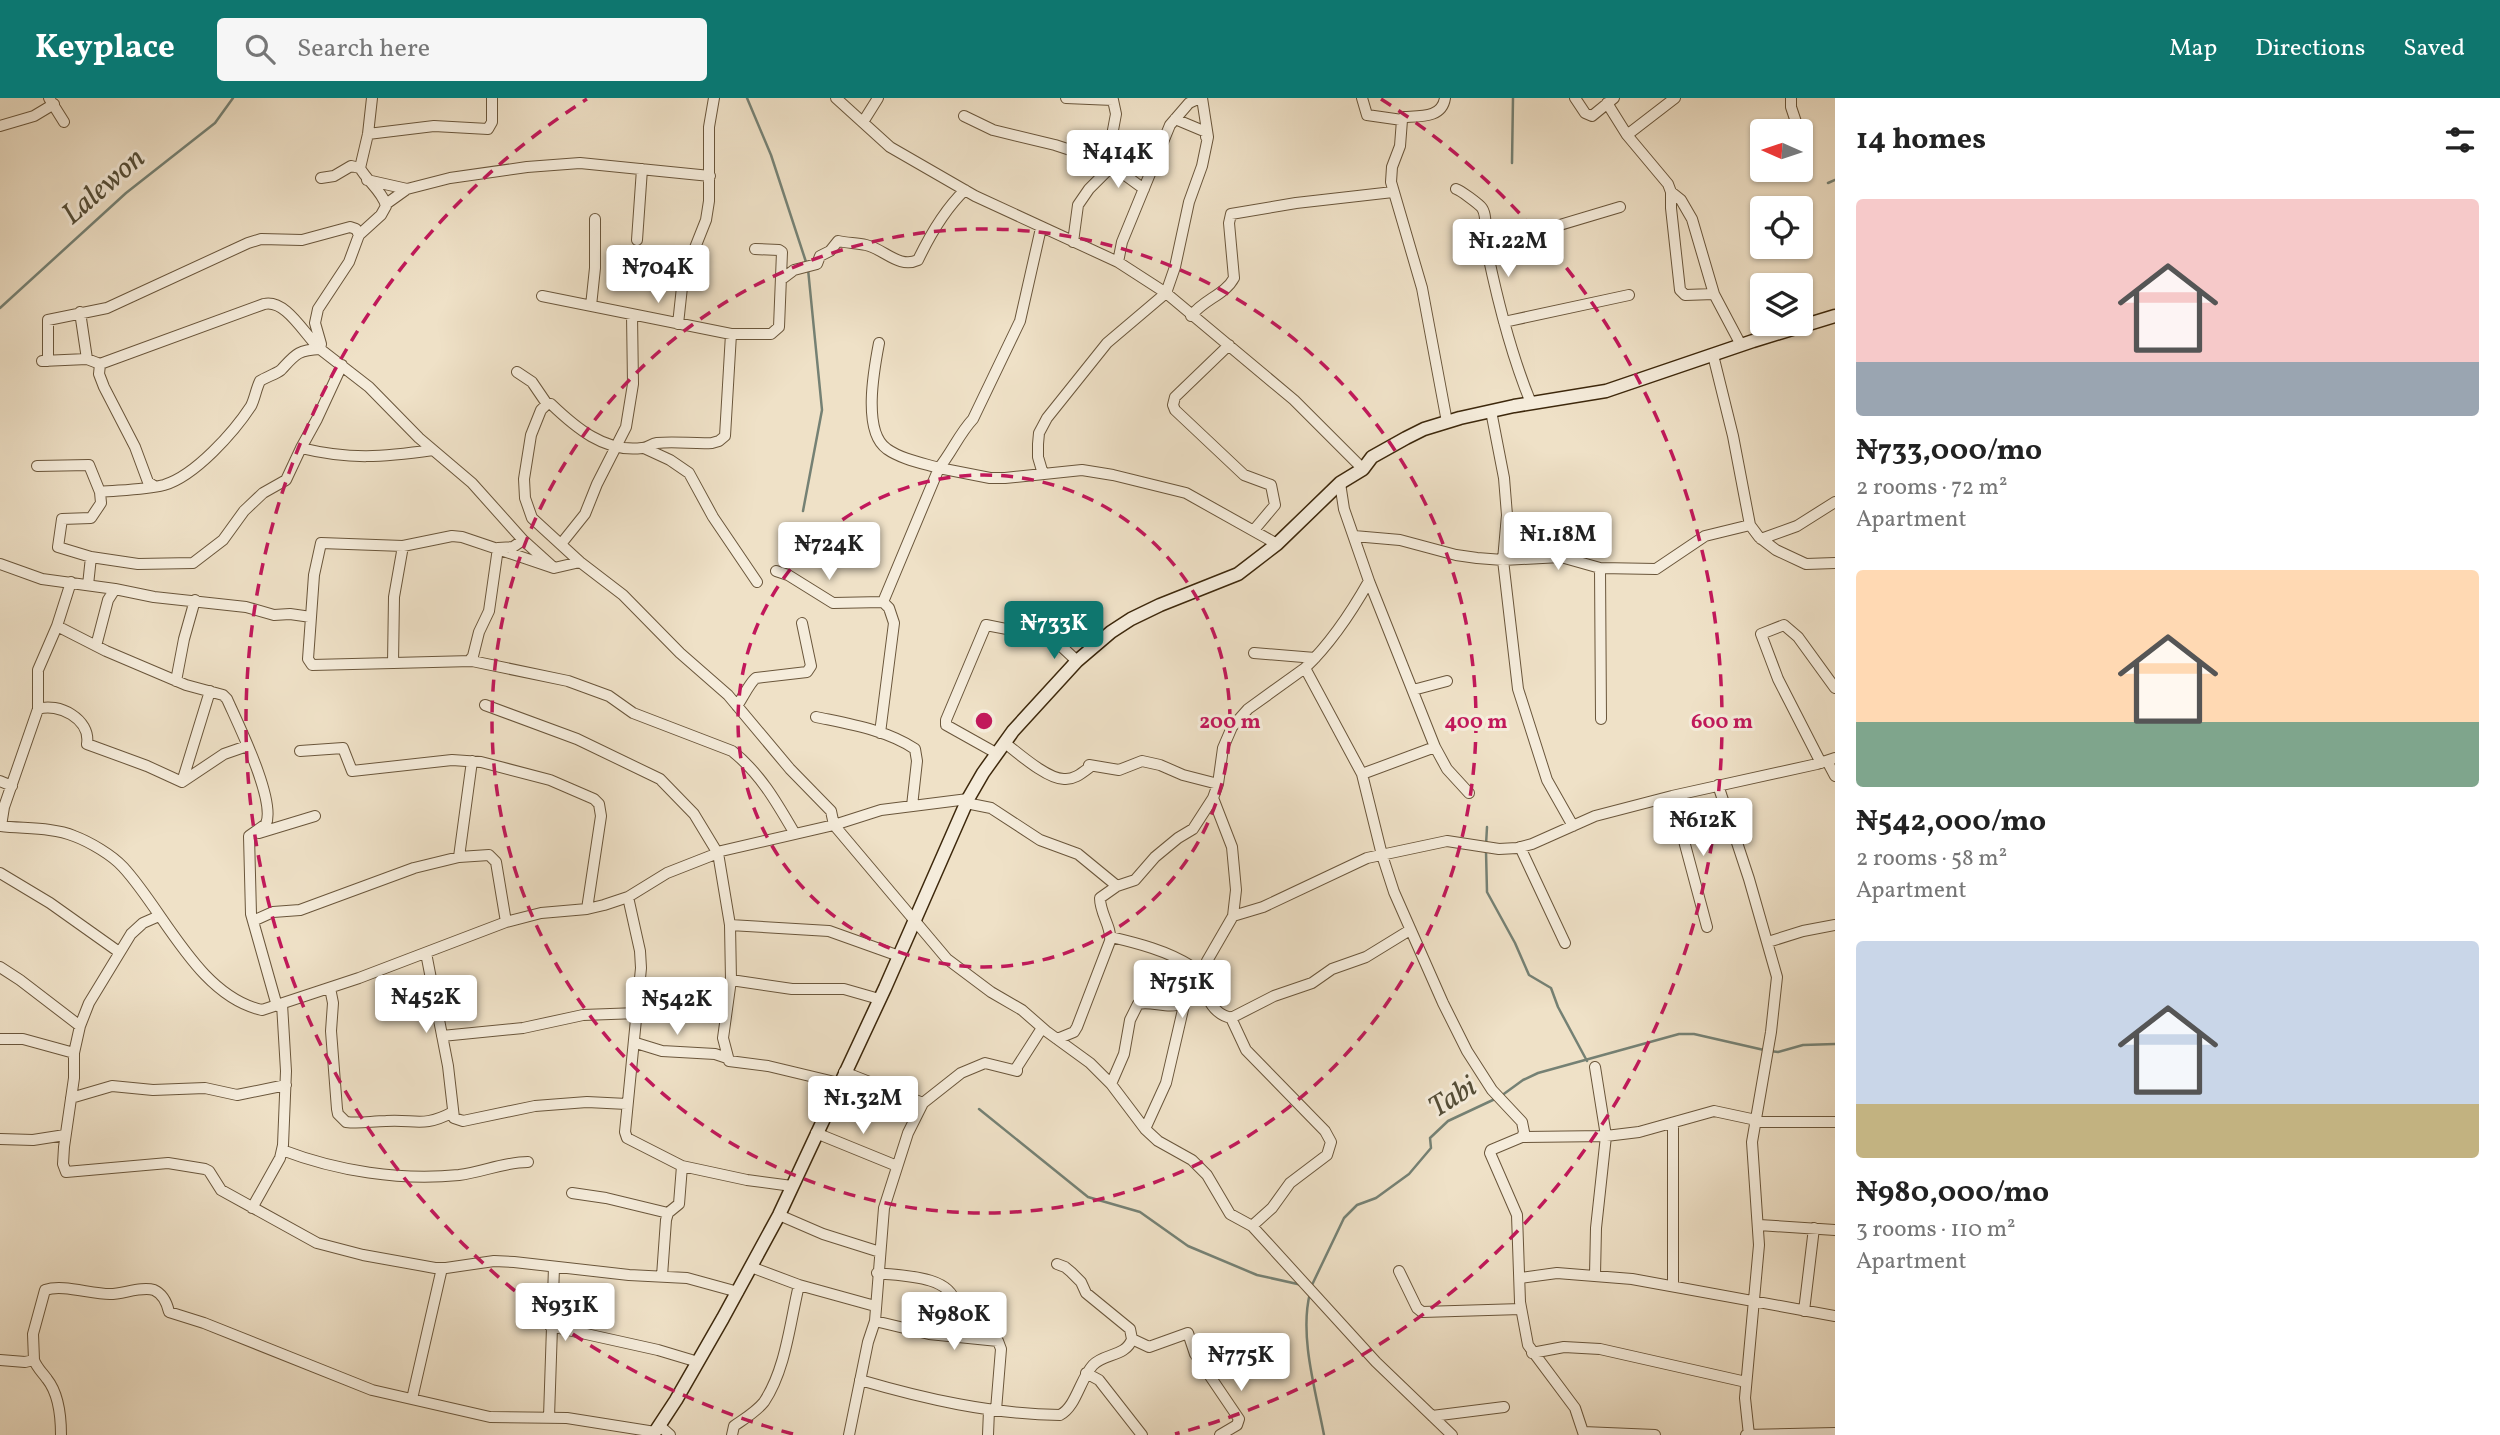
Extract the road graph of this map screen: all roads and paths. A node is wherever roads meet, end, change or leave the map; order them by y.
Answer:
1 (372, 98) edge
2 (492, 98) edge
3 (713, 98) edge
4 (836, 98) edge
5 (878, 98) edge
6 (1066, 98) edge
7 (1201, 98) edge
8 (1362, 98) edge
9 (1445, 98) edge
10 (1575, 98) edge
11 (1675, 98) edge
12 (1791, 98) edge
13 (1112, 99) edge
14 (1611, 100) edge
15 (52, 101) edge
16 (964, 116) dead end
17 (1175, 118) junction
18 (1795, 119) edge
19 (1402, 120) junction
20 (64, 122) dead end
21 (863, 122) junction
22 (0, 126) edge
23 (368, 134) junction
24 (1627, 135) junction
25 (1110, 164) junction
26 (1202, 166) junction
27 (360, 168) junction
28 (642, 169) junction
29 (710, 176) junction
30 (321, 178) dead end
31 (367, 180) junction
32 (407, 189) junction
33 (1144, 189) junction
34 (1456, 189) dead end
35 (965, 190) junction
36 (1393, 192) junction
37 (1671, 192) junction
38 (386, 204) junction
39 (1620, 207) dead end
40 (595, 219) dead end
41 (1041, 228) junction
42 (359, 235) junction
43 (637, 240) dead end
44 (1073, 242) junction
45 (1486, 247) junction
46 (755, 249) dead end
47 (783, 261) junction
48 (1118, 262) junction
49 (794, 270) junction
50 (782, 279) junction
51 (1166, 293) junction
52 (1714, 294) junction
53 (1629, 295) dead end
54 (542, 296) dead end
55 (591, 306) junction
56 (80, 312) junction
57 (632, 315) junction
58 (1191, 316) junction
59 (1835, 316) edge
60 (1504, 322) junction
61 (678, 324) junction
62 (731, 334) junction
63 (879, 343) dead end
64 (1229, 345) junction
65 (1741, 345) junction
66 (320, 349) junction
67 (1713, 355) junction
68 (87, 359) junction
69 (100, 364) junction
70 (342, 365) junction
71 (517, 372) dead end
72 (1531, 403) junction
73 (547, 404) junction
74 (1491, 411) junction
75 (1447, 422) junction
76 (616, 446) junction
77 (301, 447) junction
78 (643, 448) junction
79 (433, 450) junction
80 (37, 466) dead end
81 (939, 468) junction
82 (1363, 469) junction
83 (1043, 474) junction
84 (1340, 483) junction
85 (154, 486) junction
86 (100, 492) junction
87 (1835, 502) edge
88 (1750, 524) junction
89 (1254, 530) junction
90 (1354, 536) junction
91 (1761, 539) junction
92 (523, 540) junction
93 (561, 544) junction
94 (1277, 544) junction
95 (403, 546) junction
96 (498, 548) junction
97 (91, 557) junction
98 (1503, 560) junction
99 (580, 562) junction
100 (1835, 562) edge
101 (0, 564) edge
102 (1600, 568) junction
103 (554, 569) junction
104 (776, 571) dead end
105 (1369, 581) junction
106 (757, 582) dead end
107 (71, 583) junction
108 (88, 585) junction
109 (115, 589) junction
110 (195, 600) junction
111 (883, 602) junction
112 (311, 617) junction
113 (802, 624) dead end
114 (57, 626) junction
115 (96, 646) junction
116 (1254, 653) dead end
117 (1315, 658) junction
118 (469, 661) junction
119 (1077, 661) junction
120 (393, 663) junction
121 (1305, 668) junction
122 (176, 681) junction
123 (1447, 681) dead end
124 (1835, 688) edge
125 (211, 691) junction
126 (1413, 691) junction
127 (485, 705) dead end
128 (737, 706) junction
129 (38, 709) junction
130 (816, 717) dead end
131 (1601, 719) dead end
132 (880, 733) junction
133 (247, 746) junction
134 (1435, 747) junction
135 (1000, 748) junction
136 (300, 751) dead end
137 (472, 761) junction
138 (1828, 761) edge
139 (1362, 774) junction
140 (1835, 776) edge
141 (0, 781) edge
142 (182, 782) junction
143 (1218, 784) junction
144 (1718, 785) junction
145 (12, 786) junction
146 (1469, 793) dead end
147 (1672, 796) junction
148 (968, 799) junction
149 (1213, 799) junction
150 (912, 806) junction
151 (315, 816) dead end
152 (834, 825) junction
153 (1, 826) edge
154 (1573, 826) junction
155 (795, 834) junction
156 (249, 836) junction
157 (1520, 847) junction
158 (718, 852) junction
159 (1381, 855) junction
160 (459, 857) junction
161 (0, 873) edge
162 (1117, 886) junction
163 (628, 897) junction
164 (587, 909) junction
165 (159, 916) junction
166 (1233, 916) junction
167 (253, 920) junction
168 (506, 922) junction
169 (914, 922) junction
170 (730, 925) junction
171 (1835, 925) edge
172 (1707, 927) dead end
173 (1410, 930) junction
174 (1111, 937) junction
175 (1768, 942) junction
176 (1565, 943) dead end
177 (119, 952) junction
178 (426, 953) junction
179 (899, 956) junction
180 (0, 967) edge
181 (731, 980) junction
182 (1204, 981) junction
183 (330, 988) junction
184 (879, 999) junction
185 (1185, 1001) junction
186 (279, 1005) junction
187 (638, 1013) junction
188 (1231, 1018) junction
189 (80, 1026) junction
190 (1042, 1028) junction
191 (442, 1036) junction
192 (0, 1039) edge
193 (1057, 1039) junction
194 (636, 1043) junction
195 (74, 1053) junction
196 (727, 1058) junction
197 (1595, 1067) dead end
198 (842, 1077) junction
199 (1111, 1084) junction
200 (286, 1085) junction
201 (71, 1098) junction
202 (923, 1103) junction
203 (627, 1104) junction
204 (453, 1112) junction
205 (1756, 1121) junction
206 (1835, 1122) edge
207 (1673, 1123) junction
208 (1145, 1129) junction
209 (816, 1133) junction
210 (65, 1135) junction
211 (1606, 1136) junction
212 (1522, 1137) junction
213 (0, 1139) edge
214 (282, 1150) junction
215 (528, 1162) dead end
216 (897, 1166) junction
217 (682, 1167) junction
218 (792, 1186) junction
219 (572, 1193) dead end
220 (252, 1208) junction
221 (668, 1213) junction
222 (779, 1215) junction
223 (1759, 1225) junction
224 (1252, 1226) junction
225 (1814, 1228) junction
226 (1835, 1230) edge
227 (880, 1252) junction
228 (1057, 1264) dead end
229 (554, 1267) junction
230 (751, 1267) junction
231 (442, 1268) junction
232 (1399, 1271) dead end
233 (877, 1273) junction
234 (1595, 1275) junction
235 (662, 1276) junction
236 (1520, 1278) junction
237 (1673, 1284) junction
238 (799, 1285) junction
239 (738, 1292) junction
240 (1754, 1302) junction
241 (875, 1306) junction
242 (1521, 1309) junction
243 (1804, 1311) junction
244 (1835, 1316) edge
245 (875, 1321) junction
246 (550, 1326) junction
247 (955, 1336) junction
248 (1132, 1339) junction
249 (1532, 1353) junction
250 (0, 1360) edge
251 (34, 1360) junction
252 (698, 1362) junction
253 (1086, 1373) junction
254 (860, 1380) junction
255 (1746, 1382) junction
256 (412, 1399) junction
257 (1504, 1407) dead end
258 (993, 1410) junction
259 (1432, 1416) junction
260 (549, 1418) junction
261 (660, 1432) edge
262 (1835, 1433) edge
263 (1584, 1434) edge
264 (61, 1435) edge
265 (732, 1435) edge
266 (849, 1435) edge
267 (988, 1435) edge
268 (1142, 1435) edge
269 (1220, 1435) edge
270 (1452, 1435) edge
271 (1655, 1435) edge
272 (1748, 1435) edge

1 - 23 street
2 - 23 street
3 - 29 street
4 - 21 street
5 - 21 street
6 - 13 street
7 - 17 street
7 - 26 street
8 - 19 street
9 - 19 street
10 - 14 street
11 - 24 street
12 - 18 street
13 - 25 street
14 - 24 street
15 - 20 street
15 - 22 street
16 - 25 street
17 - 26 street
17 - 33 street
19 - 36 street
21 - 35 street
23 - 27 street
24 - 37 street
25 - 33 street
25 - 44 street
26 - 51 street
27 - 30 street
27 - 31 street
28 - 29 street
28 - 32 street
28 - 43 street
29 - 61 street
31 - 32 street
31 - 38 street
32 - 38 street
33 - 48 street
34 - 45 street
35 - 41 street
35 - 49 street
36 - 58 street
36 - 75 street
37 - 52 street
37 - 52 street
38 - 42 street
39 - 45 street
40 - 55 street
41 - 44 street
41 - 81 street
42 - 56 street
42 - 66 street
44 - 48 street
45 - 60 street
46 - 47 street
47 - 49 street
47 - 50 street
48 - 51 street
49 - 50 street
50 - 62 street
51 - 58 street
51 - 83 street
52 - 65 street
53 - 60 street
54 - 55 street
55 - 57 street
56 - 68 street
56 - 68 street
57 - 61 street
57 - 76 street
58 - 64 street
59 - 65 street
60 - 72 street
61 - 62 street
62 - 78 street
63 - 81 street
64 - 82 street
64 - 89 street
65 - 67 street
66 - 69 street
66 - 70 street
66 - 85 street
67 - 72 street
67 - 88 street
68 - 69 street
69 - 85 street
70 - 77 street
70 - 79 street
71 - 73 street
72 - 74 street
73 - 76 street
73 - 93 street
74 - 75 street
74 - 98 street
75 - 82 street
76 - 78 street
76 - 93 street
77 - 79 street
77 - 97 street
78 - 106 street
79 - 92 street
80 - 86 street
81 - 83 street
81 - 111 street
82 - 84 street
83 - 89 street
84 - 90 street
84 - 94 street
85 - 86 street
86 - 97 street
87 - 91 street
88 - 91 street
88 - 102 street
89 - 94 street
90 - 98 street
90 - 105 street
91 - 100 street
92 - 96 street
92 - 103 street
93 - 99 street
94 - 119 street
95 - 96 street
95 - 112 street
95 - 120 street
96 - 103 street
96 - 118 street
97 - 108 street
98 - 102 street
98 - 154 street
99 - 103 street
99 - 128 street
101 - 107 street
102 - 131 street
104 - 111 street
105 - 117 street
105 - 126 street
107 - 108 street
107 - 114 street
108 - 109 street
109 - 110 street
109 - 115 street
110 - 112 street
110 - 122 street
111 - 132 street
112 - 120 street
113 - 128 street
114 - 115 street
114 - 129 street
115 - 122 street
116 - 117 street
117 - 121 street
118 - 120 street
118 - 155 street
119 - 135 street
119 - 135 street
121 - 139 street
121 - 143 street
122 - 125 street
123 - 126 street
124 - 138 street
125 - 133 street
125 - 142 street
126 - 134 street
127 - 158 street
128 - 152 street
129 - 142 street
129 - 145 street
130 - 132 street
132 - 150 street
133 - 142 street
133 - 156 street
134 - 139 street
134 - 146 street
135 - 143 street
135 - 148 street
136 - 137 street
137 - 160 street
137 - 164 street
138 - 140 street
138 - 144 street
139 - 159 street
141 - 145 street
143 - 149 street
144 - 147 street
144 - 175 street
145 - 153 street
147 - 154 street
147 - 172 street
148 - 150 street
148 - 162 street
148 - 169 street
149 - 162 street
149 - 166 street
150 - 152 street
151 - 156 street
152 - 155 street
152 - 169 street
153 - 165 street
154 - 157 street
155 - 158 street
156 - 167 street
157 - 159 street
157 - 176 street
158 - 163 street
158 - 170 street
159 - 166 street
159 - 173 street
160 - 167 street
160 - 168 street
161 - 177 street
162 - 174 street
163 - 164 street
163 - 187 street
164 - 168 street
165 - 177 street
165 - 186 street
166 - 182 street
167 - 186 street
168 - 178 street
169 - 179 street
169 - 190 street
170 - 179 street
170 - 181 street
171 - 175 street
173 - 188 street
173 - 212 street
174 - 182 street
174 - 193 street
175 - 205 street
177 - 189 street
178 - 183 street
178 - 191 street
179 - 184 street
180 - 189 street
181 - 184 street
181 - 196 street
182 - 185 street
182 - 188 street
183 - 186 street
183 - 204 street
184 - 198 street
185 - 199 street
185 - 208 street
186 - 200 street
187 - 191 street
187 - 194 street
188 - 224 street
189 - 195 street
190 - 193 street
190 - 202 street
191 - 204 street
192 - 195 street
193 - 199 street
194 - 196 street
194 - 203 street
195 - 201 street
196 - 198 street
197 - 211 street
198 - 202 street
198 - 209 street
199 - 208 street
200 - 201 street
200 - 214 street
201 - 210 street
202 - 216 street
203 - 204 street
203 - 217 street
205 - 206 street
205 - 207 street
205 - 223 street
207 - 211 street
207 - 237 street
208 - 224 street
209 - 216 street
209 - 218 street
210 - 213 street
210 - 220 street
211 - 212 street
211 - 234 street
212 - 236 street
214 - 215 street
214 - 220 street
216 - 227 street
217 - 218 street
217 - 221 street
218 - 222 street
219 - 221 street
220 - 231 street
221 - 235 street
222 - 227 street
222 - 230 street
223 - 225 street
223 - 240 street
224 - 259 street
225 - 226 street
225 - 243 street
227 - 233 street
228 - 248 street
229 - 231 street
229 - 235 street
229 - 246 street
230 - 238 street
230 - 239 street
231 - 256 street
232 - 242 street
233 - 241 street
233 - 247 street
234 - 236 street
234 - 237 street
235 - 239 street
236 - 242 street
237 - 240 street
238 - 241 street
238 - 265 street
239 - 252 street
240 - 243 street
240 - 255 street
241 - 245 street
242 - 249 street
243 - 244 street
245 - 247 street
245 - 254 street
246 - 252 street
246 - 260 street
247 - 258 street
248 - 253 street
248 - 269 street
249 - 255 street
249 - 263 street
250 - 251 street
251 - 256 street
251 - 264 street
252 - 261 street
253 - 258 street
253 - 268 street
254 - 258 street
254 - 266 street
255 - 272 street
256 - 260 street
257 - 259 street
258 - 267 street
259 - 270 street
260 - 261 street
262 - 272 street
263 - 271 street

